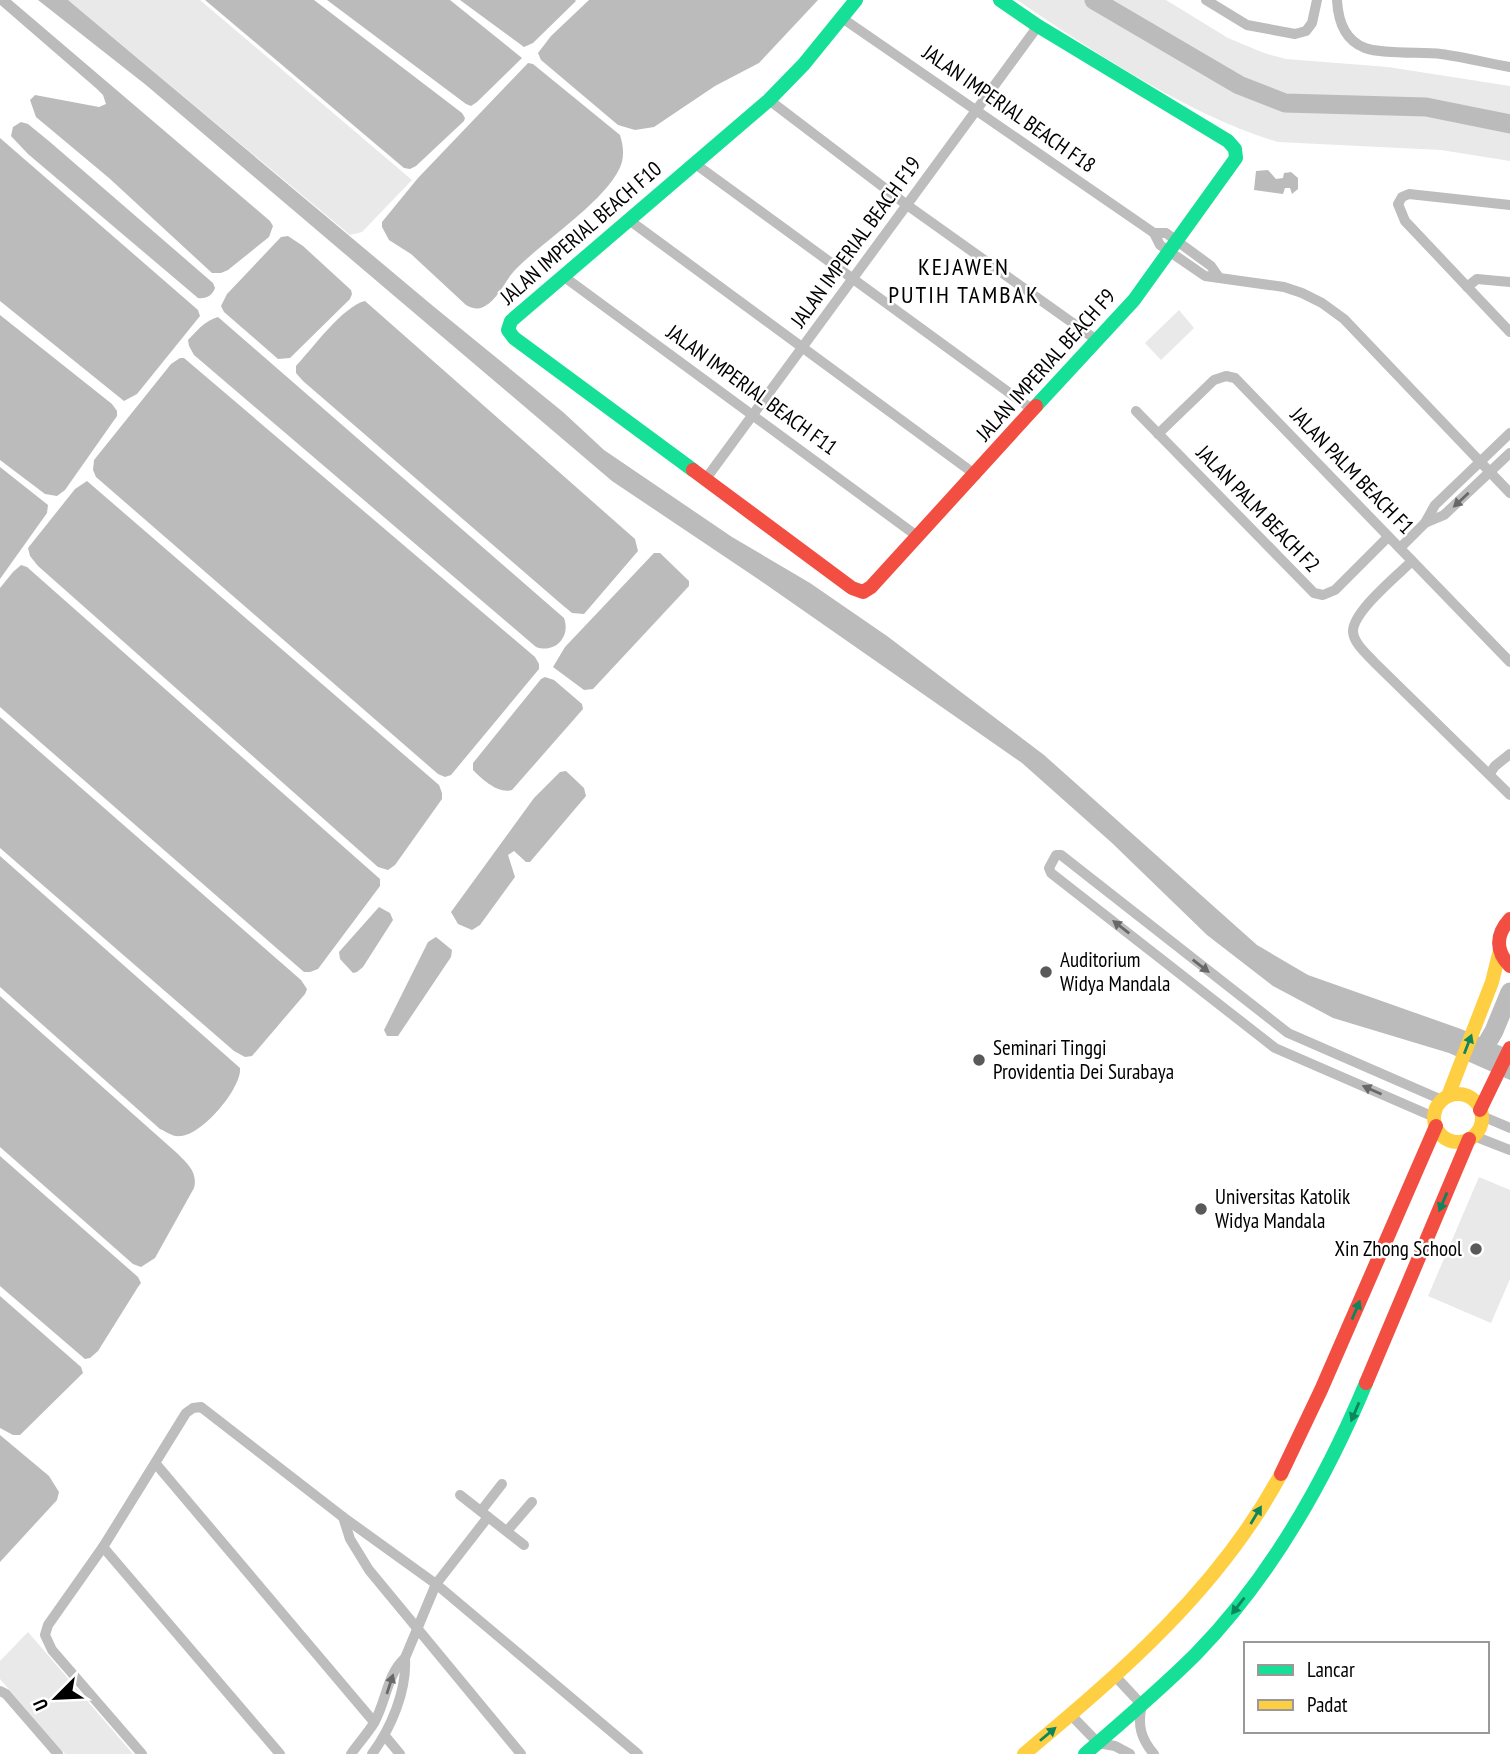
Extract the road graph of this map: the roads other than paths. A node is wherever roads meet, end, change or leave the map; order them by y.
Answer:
1 (856, 0) edge
2 (1000, 0) edge
3 (1206, 0) edge
4 (1317, 0) edge
5 (1337, 0) edge
6 (842, 18) junction
7 (1038, 26) junction
8 (1510, 67) edge
9 (769, 100) junction
10 (977, 110) junction
11 (694, 163) junction
12 (908, 205) junction
13 (1510, 205) edge
14 (629, 220) junction
15 (1173, 246) junction
16 (563, 275) junction
17 (854, 277) junction
18 (1510, 282) edge
19 (1467, 287) junction
20 (1510, 332) edge
21 (1098, 341) junction
22 (802, 348) junction
23 (1033, 410) junction
24 (1136, 411) dead end
25 (753, 415) junction
26 (1510, 433) edge
27 (1158, 434) junction
28 (1510, 453) edge
29 (1480, 462) junction
30 (1490, 472) junction
31 (976, 475) junction
32 (705, 480) junction
33 (1510, 493) edge
34 (1425, 523) junction
35 (918, 536) junction
36 (1388, 537) junction
37 (1400, 548) junction
38 (1412, 561) junction
39 (871, 587) joint
40 (1510, 662) edge
41 (1510, 754) edge
42 (1490, 773) junction
43 (1510, 795) edge
44 (1510, 919) edge
45 (1499, 954) junction
46 (1510, 967) edge
47 (1222, 982) junction
48 (1211, 997) junction
49 (1510, 1048) edge
50 (1445, 1098) junction
51 (1481, 1113) junction
52 (1435, 1121) junction
53 (1510, 1128) edge
54 (1471, 1137) junction
55 (1510, 1150) edge
56 (156, 1464) junction
57 (502, 1484) dead end
58 (460, 1495) dead end
59 (532, 1502) dead end
60 (485, 1514) junction
61 (344, 1517) junction
62 (507, 1531) junction
63 (524, 1545) dead end
64 (103, 1547) junction
65 (436, 1584) junction
66 (416, 1630) junction
67 (405, 1658) junction
68 (1115, 1676) junction
69 (0, 1691) edge
70 (1142, 1705) junction
71 (1071, 1715) junction
72 (374, 1722) junction
73 (385, 1736) junction
74 (1098, 1743) junction
75 (1144, 1743) junction
76 (58, 1754) edge
77 (142, 1754) edge
78 (280, 1754) edge
79 (351, 1754) edge
80 (372, 1754) edge
81 (400, 1754) edge
82 (521, 1754) edge
83 (638, 1754) edge
84 (1024, 1754) edge
85 (1085, 1754) edge
86 (1130, 1754) edge
87 (1154, 1754) edge

1 - 6 street, JALAN IMPERIAL BEACH F10
2 - 7 street
3 - 4 street
5 - 8 street
6 - 9 street, JALAN IMPERIAL BEACH F10
6 - 10 street, JALAN IMPERIAL BEACH F18
7 - 10 street, JALAN IMPERIAL BEACH F19
7 - 15 street, JALAN IMPERIAL BEACH F9
9 - 11 street, JALAN IMPERIAL BEACH F10
9 - 12 street
10 - 12 street, JALAN IMPERIAL BEACH F19
10 - 15 street, JALAN IMPERIAL BEACH F18
11 - 14 street, JALAN IMPERIAL BEACH F10
11 - 17 street
12 - 17 street, JALAN IMPERIAL BEACH F19
12 - 21 street
13 - 19 street
14 - 16 street, JALAN IMPERIAL BEACH F10
14 - 22 street
15 - 21 street, JALAN IMPERIAL BEACH F9
15 - 29 street, JALAN IMPERIAL BEACH F18
16 - 25 street, JALAN IMPERIAL BEACH F11
16 - 32 street, JALAN IMPERIAL BEACH F10
17 - 22 street, JALAN IMPERIAL BEACH F19
17 - 23 street
18 - 19 street
19 - 20 street
21 - 23 street, JALAN IMPERIAL BEACH F9
22 - 25 street, JALAN IMPERIAL BEACH F19
22 - 31 street
23 - 31 street, JALAN IMPERIAL BEACH F9
24 - 27 street, JALAN PALM BEACH F2
25 - 32 street, JALAN IMPERIAL BEACH F19
25 - 35 street, JALAN IMPERIAL BEACH F11
26 - 29 street
27 - 36 street, JALAN PALM BEACH F2
27 - 36 street, JALAN PALM BEACH F1
28 - 30 street
29 - 30 street, JALAN IMPERIAL BEACH F18
29 - 34 street
30 - 33 street, JALAN IMPERIAL BEACH F18
30 -> 34 street
31 - 35 street, JALAN IMPERIAL BEACH F9
32 - 39 street, JALAN IMPERIAL BEACH F10
34 - 37 street
35 - 39 street, JALAN IMPERIAL BEACH F9
36 - 37 street, JALAN PALM BEACH F1
37 - 38 street, JALAN PALM BEACH F1
38 - 40 street, JALAN PALM BEACH F1
38 - 42 street
41 - 42 street
42 - 43 street
44 - 45 street
45 - 46 street
50 -> 45 street
47 - 48 street
48 -> 47 street
47 - 50 street
52 -> 48 street
49 - 51 street
50 - 51 street
50 - 52 street
51 - 53 street
51 - 54 street
52 - 54 street
68 -> 52 street
54 - 55 street
54 -> 70 street
56 - 61 street
56 - 64 street
56 - 72 street
57 - 60 street
58 - 60 street
59 - 62 street
60 - 62 street
60 - 65 street
61 - 65 street
61 - 66 street
62 - 63 street
64 - 77 street
64 - 78 street
65 - 66 street
65 - 83 street
66 - 67 street
66 - 82 street
72 -> 67 street
67 - 73 street
68 - 70 street
68 - 71 street
69 - 76 street
70 - 74 street
70 - 75 street
71 - 74 street
84 -> 71 street
72 - 79 street
73 - 80 street
73 - 81 street
74 - 85 street
74 - 86 street
75 - 86 street
75 - 87 street

